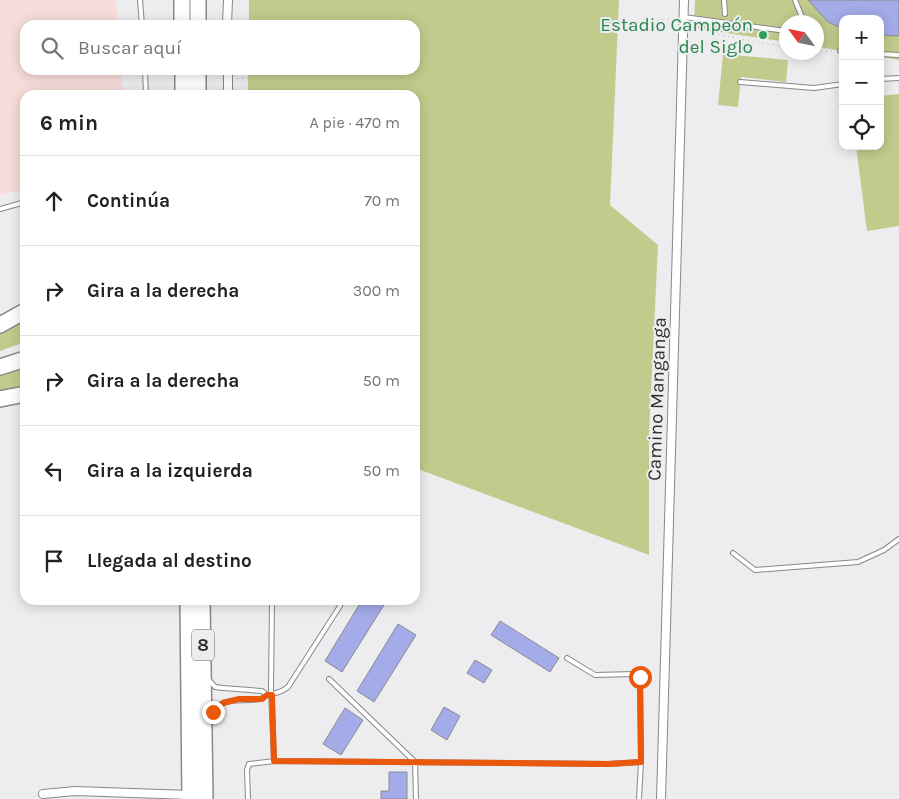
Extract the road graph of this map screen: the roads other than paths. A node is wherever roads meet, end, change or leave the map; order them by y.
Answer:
1 (140, 0) edge
2 (182, 0) edge
3 (228, 0) edge
4 (684, 0) edge
5 (724, 0) edge
6 (795, 0) edge
7 (198, 2) edge
8 (725, 14) dead end
9 (801, 15) edge
10 (684, 17) junction
11 (142, 20) edge
12 (182, 20) edge
13 (198, 20) edge
14 (227, 20) edge
15 (779, 29) edge
16 (884, 54) edge
17 (899, 55) edge
18 (145, 75) edge
19 (183, 75) edge
20 (198, 75) edge
21 (228, 75) edge
22 (899, 78) edge
23 (884, 79) edge
24 (740, 82) dead end
25 (839, 85) edge
26 (146, 90) edge
27 (183, 90) edge
28 (198, 90) edge
29 (228, 90) edge
30 (20, 203) edge
31 (0, 209) edge
32 (20, 314) edge
33 (0, 325) edge
34 (20, 353) edge
35 (0, 359) edge
36 (20, 361) edge
37 (0, 367) edge
38 (20, 395) edge
39 (0, 399) edge
40 (899, 539) edge
41 (733, 553) dead end
42 (188, 605) edge
43 (202, 605) edge
44 (272, 605) edge
45 (340, 605) edge
46 (567, 658) dead end
47 (204, 675) junction
48 (329, 679) dead end
49 (270, 695) junction
50 (204, 726) junction
51 (274, 761) junction
52 (416, 762) junction
53 (641, 762) junction
54 (43, 794) dead end
55 (195, 798) edge
56 (248, 799) edge
57 (416, 799) edge
58 (639, 799) edge
59 (661, 799) edge

1 - 11 lane
2 - 12 highway
3 - 14 street
4 - 10 street, Camino Manganga
5 - 8 lane
6 - 9 lane
7 - 13 highway
10 - 15 lane
10 - 59 street, Camino Manganga
16 - 17 lane
18 - 26 lane
19 - 27 highway
20 - 28 highway
21 - 29 street
22 - 23 lane
24 - 25 lane
30 - 31 lane
32 - 33 highway
34 - 35 highway
36 - 37 highway
38 - 39 highway
40 - 41 lane
42 - 55 highway, 8
43 - 47 highway, 8
44 - 49 lane
45 - 49 lane
46 - 53 lane
47 - 49 lane
47 - 50 highway, 8
48 - 52 lane
49 - 50 lane
49 - 51 lane
50 - 55 highway, 8
51 - 52 lane
51 - 56 lane
52 - 53 lane
52 - 57 lane
53 - 58 lane
54 - 55 street

